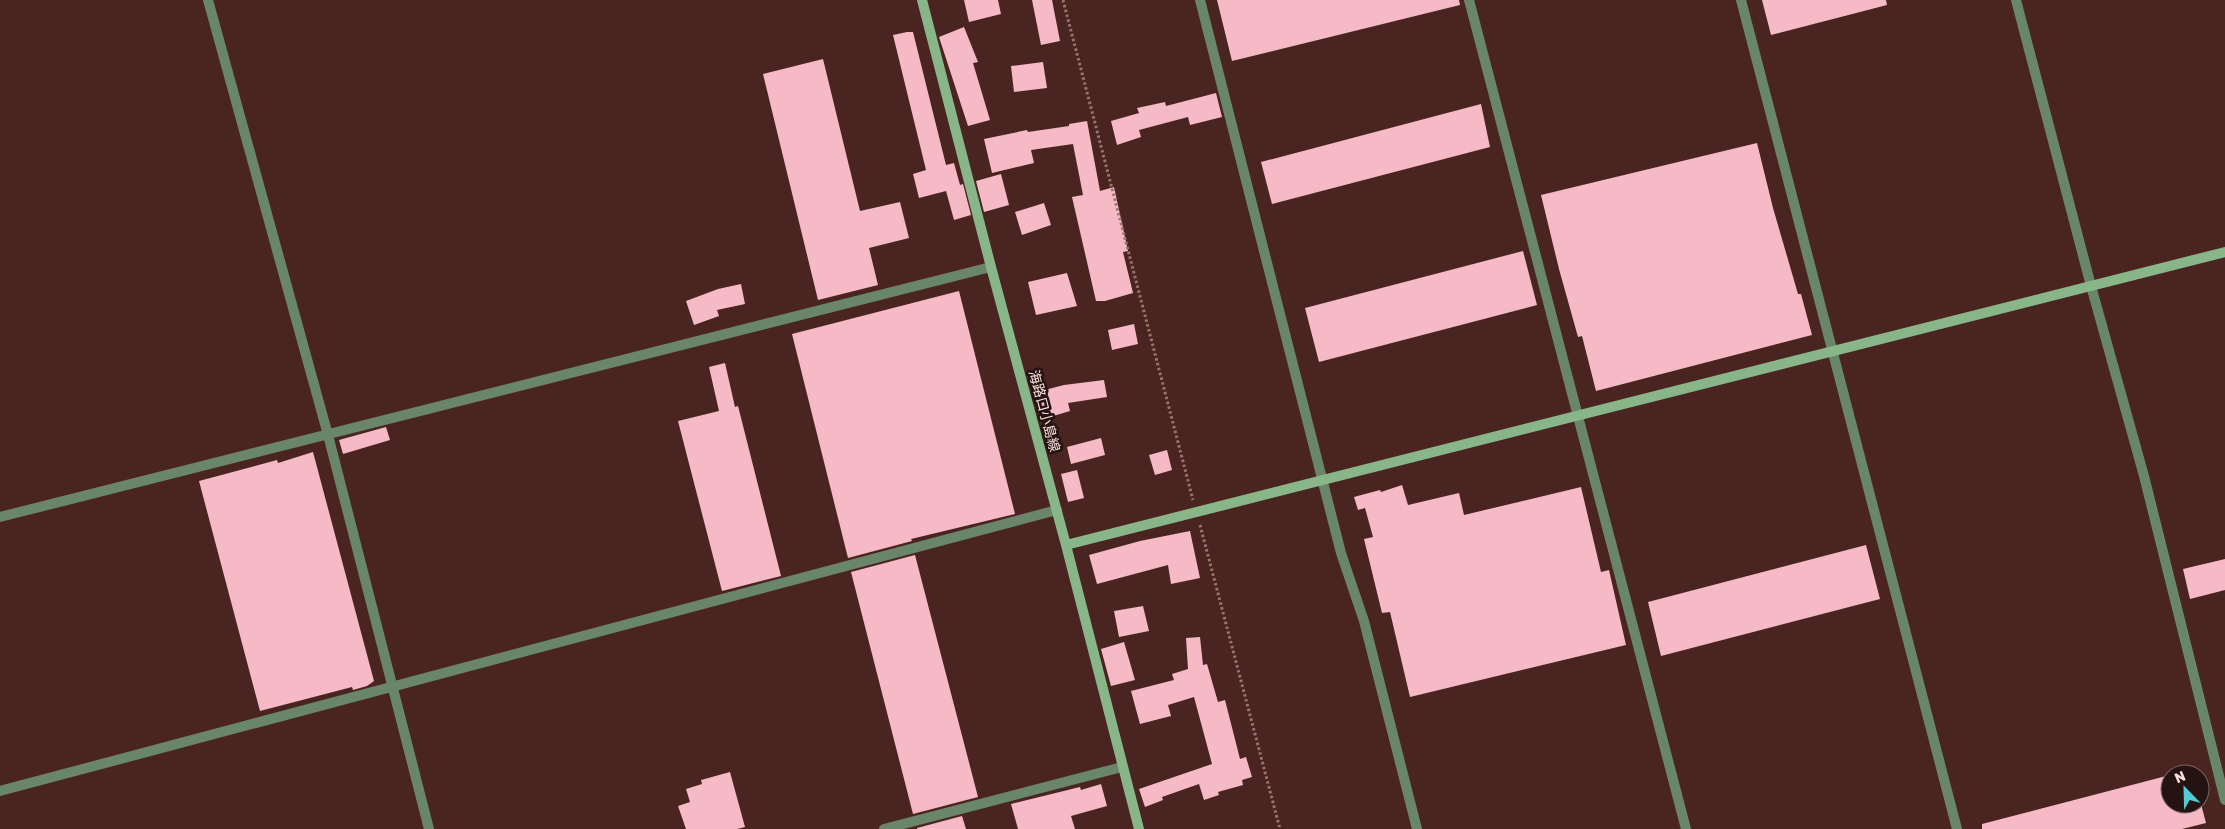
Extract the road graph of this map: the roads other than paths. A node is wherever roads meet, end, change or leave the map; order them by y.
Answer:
1 (208, 0) edge
2 (922, 0) edge
3 (1200, 0) edge
4 (1470, 0) edge
5 (1741, 0) edge
6 (2016, 0) edge
7 (2225, 252) edge
8 (991, 267) junction
9 (2091, 286) junction
10 (1833, 352) junction
11 (1579, 416) junction
12 (328, 435) junction
13 (1322, 480) junction
14 (1057, 510) junction
15 (0, 517) edge
16 (1066, 545) junction
17 (393, 686) junction
18 (1122, 767) junction
19 (0, 792) edge
20 (2225, 800) edge
21 (429, 829) edge
22 (884, 829) edge
23 (1139, 829) edge
24 (1417, 829) edge
25 (1686, 829) edge
26 (1957, 829) edge

1 - 12 street
2 - 8 street, 海路口小島線
3 - 13 street
4 - 11 street
5 - 10 street
6 - 9 street
7 - 9 street
8 - 12 street
8 - 14 street, 海路口小島線
9 - 10 street
9 - 20 street
10 - 11 street
10 - 26 street
11 - 13 street
11 - 25 street
12 - 15 street
12 - 17 street
13 - 16 street
13 - 24 street
14 - 16 street, 海路口小島線
14 - 17 street
16 - 18 street, 海路口小島線
17 - 19 street
17 - 21 street
18 - 22 street
18 - 23 street, 海路口小島線

